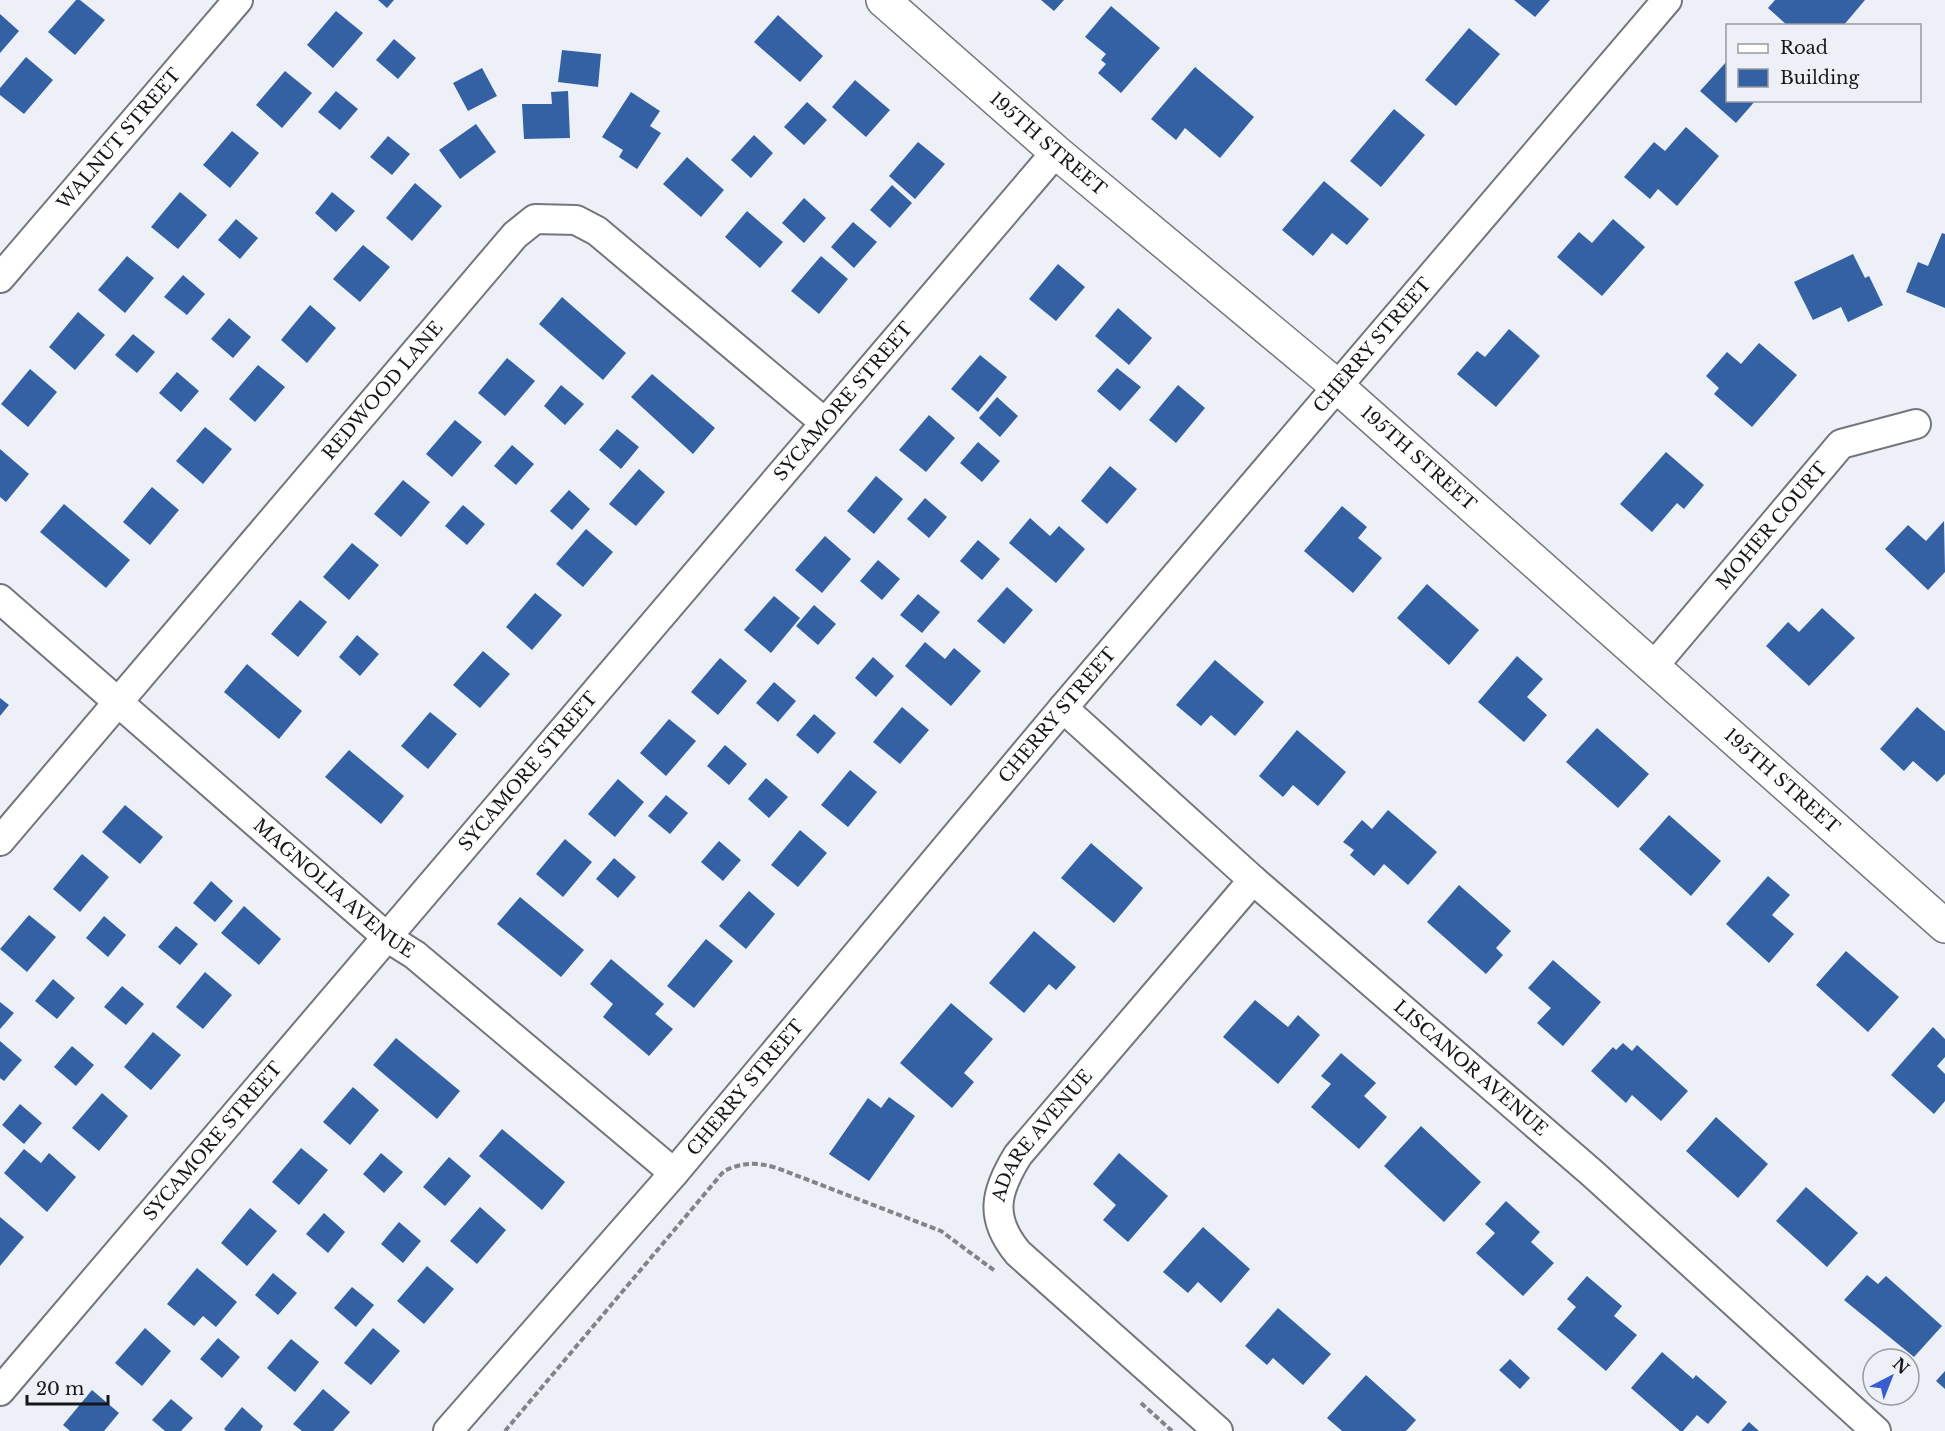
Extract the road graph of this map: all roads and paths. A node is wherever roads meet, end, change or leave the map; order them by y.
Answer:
1 (238, 0) edge
2 (883, 0) edge
3 (1667, 0) edge
4 (1056, 152) junction
5 (0, 278) edge
6 (1338, 387) junction
7 (824, 422) junction
8 (1916, 424) dead end
9 (0, 599) edge
10 (1652, 668) junction
11 (117, 700) junction
12 (1063, 708) junction
13 (0, 841) edge
14 (1253, 880) junction
15 (1945, 926) edge
16 (388, 938) junction
17 (674, 1173) junction
18 (995, 1272) dead end
19 (0, 1391) edge
20 (1137, 1399) dead end
21 (448, 1431) edge
22 (505, 1431) edge
23 (1172, 1431) edge
24 (1218, 1431) edge
25 (1876, 1431) edge

1 - 5 street, WALNUT STREET
2 - 4 street, 195TH STREET
3 - 6 street, CHERRY STREET
4 - 6 street, 195TH STREET
4 - 7 street, SYCAMORE STREET
6 - 10 street, 195TH STREET
6 - 12 street, CHERRY STREET
7 - 11 street, REDWOOD LANE
7 - 16 street, SYCAMORE STREET
8 - 10 street, MOHER COURT
9 - 11 street, MAGNOLIA AVENUE
10 - 15 street, 195TH STREET
11 - 13 street, REDWOOD LANE
11 - 16 street, MAGNOLIA AVENUE
12 - 14 street, LISCANOR AVENUE
12 - 17 street, CHERRY STREET
14 - 24 street, ADARE AVENUE
14 - 25 street, LISCANOR AVENUE
16 - 17 street, MAGNOLIA AVENUE
16 - 19 street, SYCAMORE STREET
17 - 21 street, CHERRY STREET
18 - 22 path
20 - 23 path

